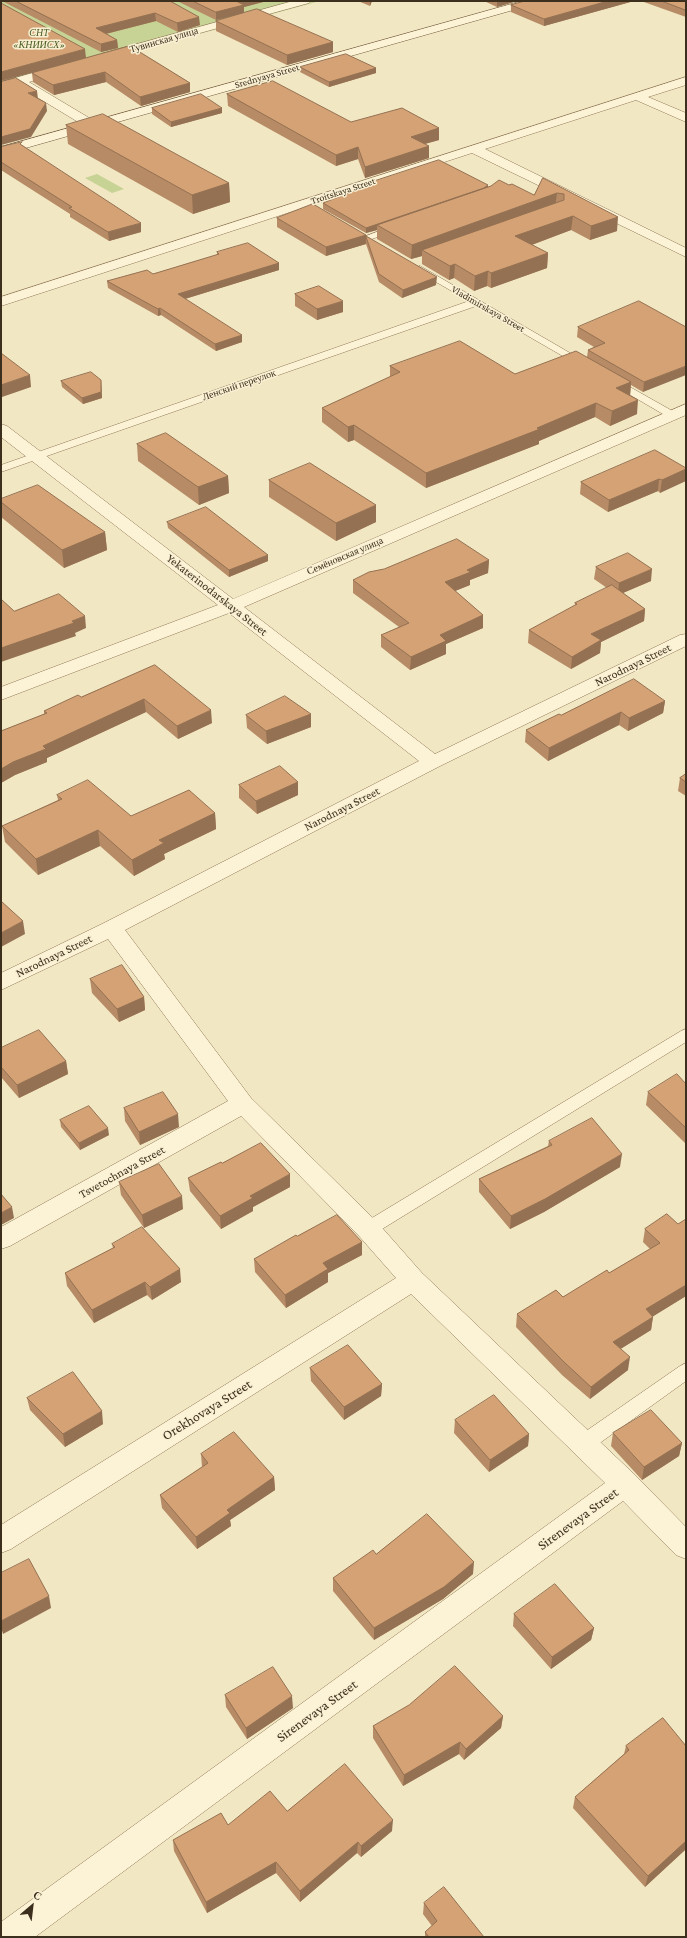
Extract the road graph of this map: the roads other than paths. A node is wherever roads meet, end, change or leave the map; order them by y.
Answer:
1 (305, 1) edge
2 (534, 1) edge
3 (200, 19) dead end
4 (214, 26) junction
5 (94, 58) edge
6 (70, 66) edge
7 (18, 81) junction
8 (686, 81) edge
9 (1, 86) edge
10 (638, 97) junction
11 (686, 118) edge
12 (92, 125) junction
13 (474, 149) junction
14 (1, 151) edge
15 (438, 160) junction
16 (452, 167) edge
17 (304, 203) junction
18 (317, 210) edge
19 (404, 225) edge
20 (354, 232) edge
21 (366, 238) junction
22 (378, 246) edge
23 (686, 253) edge
24 (415, 262) edge
25 (1, 302) edge
26 (477, 302) junction
27 (591, 368) edge
28 (605, 376) edge
29 (679, 412) edge
30 (1, 430) edge
31 (36, 456) junction
32 (1, 469) edge
33 (232, 606) junction
34 (686, 639) edge
35 (1, 694) edge
36 (433, 762) junction
37 (112, 928) junction
38 (1, 982) edge
39 (686, 1035) edge
40 (243, 1104) junction
41 (368, 1229) junction
42 (1, 1239) edge
43 (413, 1280) junction
44 (686, 1372) edge
45 (583, 1444) junction
46 (625, 1484) junction
47 (1, 1540) edge
48 (686, 1546) edge
49 (8, 1937) edge

1 - 4 street, Тувинская улица
2 - 12 street, Srednyaya Street
3 - 4 street
4 - 5 street, Тувинская улица
6 - 7 street
7 - 9 street
7 - 12 street
8 - 10 street, Troitskaya Street
10 - 11 street
10 - 13 street, Troitskaya Street
12 - 14 street, Srednyaya Street
13 - 15 street, Troitskaya Street
13 - 23 street
15 - 16 lane
15 - 17 street, Troitskaya Street
17 - 18 lane
17 - 25 street, Troitskaya Street
19 - 21 lane
20 - 21 lane
21 - 22 lane
24 - 26 lane, Vladimirskaya Street
26 - 27 lane, Vladimirskaya Street
26 - 31 lane, Ленский переулок
28 - 29 lane
29 - 33 street, Семёновская улица
30 - 31 street, Yekaterinodarskaya Street
31 - 32 lane, Ленский переулок
31 - 33 street, Yekaterinodarskaya Street
33 - 35 street, Семёновская улица
33 - 36 street, Yekaterinodarskaya Street
34 - 36 street, Narodnaya Street
36 - 37 street, Narodnaya Street
37 - 38 street, Narodnaya Street
37 - 40 street
39 - 41 lane
40 - 41 street
40 - 42 street, Tsvetochnaya Street
41 - 43 street
43 - 45 street
43 - 47 street, Orekhovaya Street
44 - 45 lane
45 - 46 street
46 - 48 street
46 - 49 street, Sirenevaya Street

